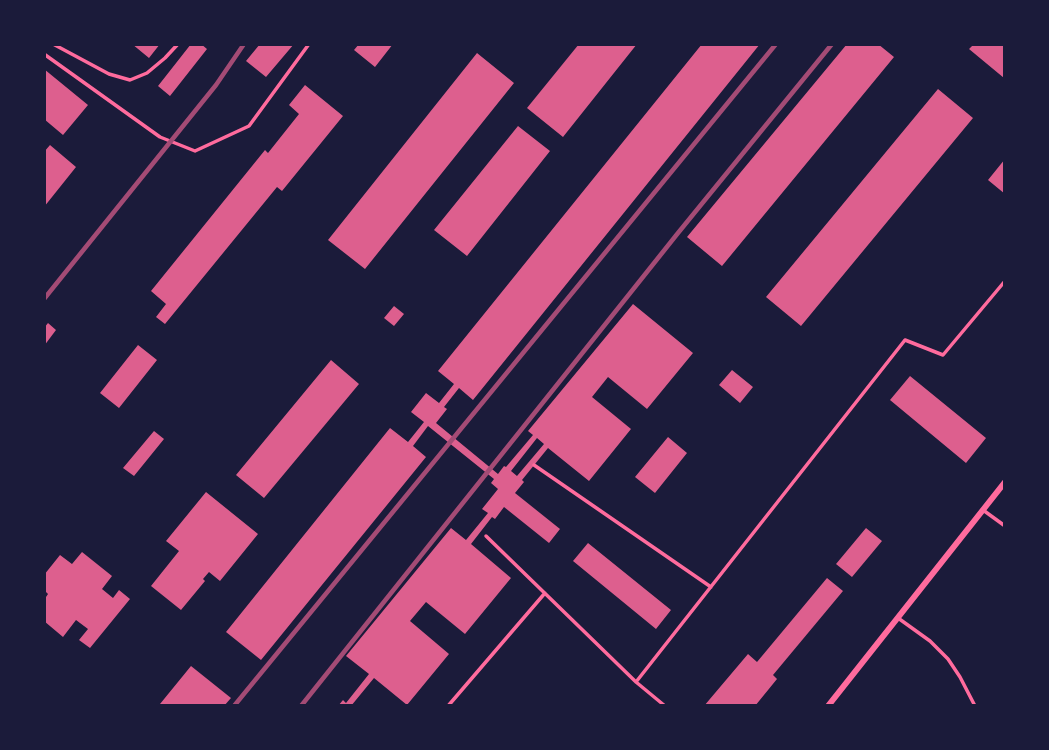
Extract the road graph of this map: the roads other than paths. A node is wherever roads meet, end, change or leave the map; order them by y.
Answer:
1 (53, 44) edge
2 (178, 44) edge
3 (309, 44) edge
4 (44, 54) edge
5 (1005, 281) edge
6 (534, 465) dead end
7 (1005, 482) edge
8 (984, 510) junction
9 (1005, 526) edge
10 (486, 536) dead end
11 (711, 587) junction
12 (545, 593) junction
13 (898, 618) junction
14 (636, 682) junction
15 (448, 706) edge
16 (666, 706) edge
17 (828, 706) edge
18 (975, 706) edge

1 - 2 lane
3 - 4 lane
5 - 11 lane
6 - 11 lane
7 - 8 street
8 - 9 lane
8 - 13 street
10 - 12 lane
11 - 14 lane
12 - 14 lane
12 - 15 lane
13 - 17 street
13 - 18 lane
14 - 16 lane

